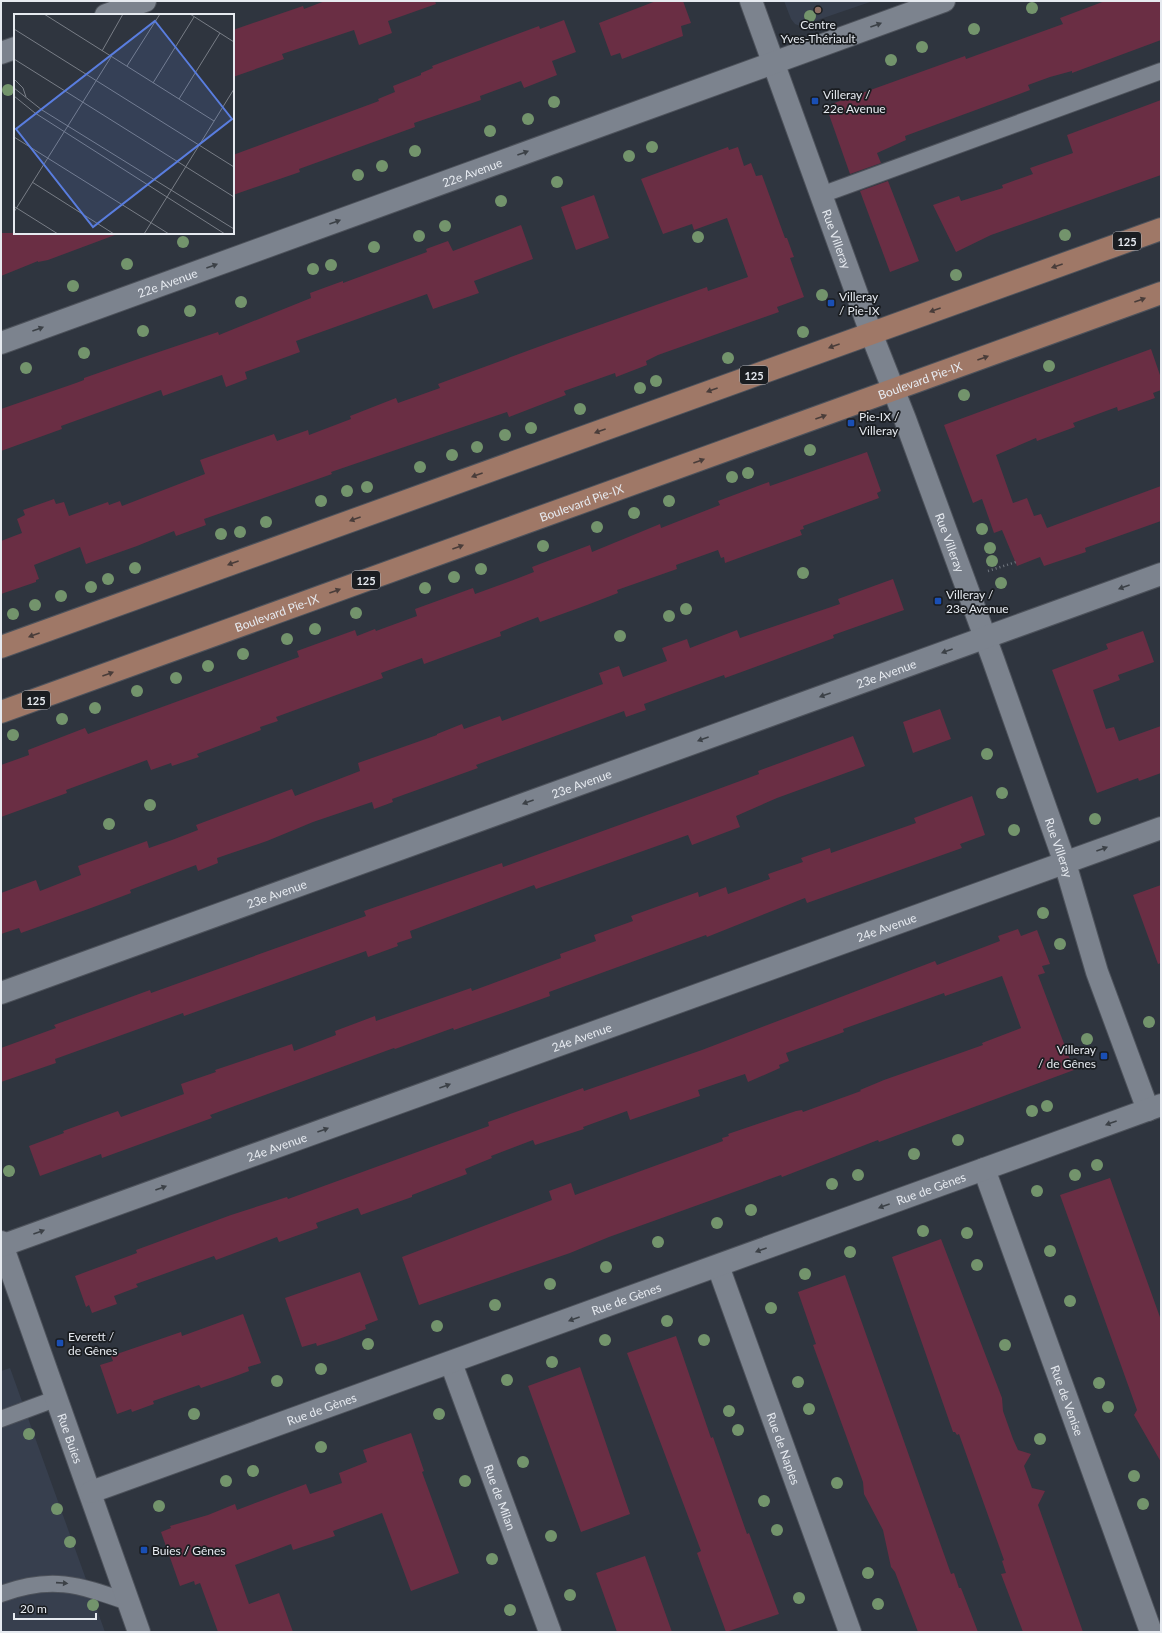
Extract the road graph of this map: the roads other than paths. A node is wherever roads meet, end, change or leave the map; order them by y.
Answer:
1 (145, 1) edge
2 (751, 1) edge
3 (936, 2) edge
4 (109, 14) edge
5 (14, 48) edge
6 (1, 53) edge
7 (774, 62) junction
8 (1161, 71) edge
9 (821, 195) junction
10 (1161, 229) edge
11 (1161, 293) edge
12 (871, 334) junction
13 (1, 343) edge
14 (894, 390) junction
15 (1161, 574) edge
16 (984, 638) junction
17 (1, 647) edge
18 (1, 712) edge
19 (1161, 828) edge
20 (1065, 863) junction
21 (1, 993) edge
22 (1154, 1108) edge
23 (984, 1169) junction
24 (1, 1244) edge
25 (718, 1266) junction
26 (451, 1363) junction
27 (55, 1399) junction
28 (1, 1419) edge
29 (90, 1492) junction
30 (1, 1594) edge
31 (128, 1602) junction
32 (139, 1632) edge
33 (550, 1632) edge
34 (850, 1632) edge
35 (1151, 1632) edge

1 - 4 street
2 - 7 street, Rue Villeray
7 -> 3 street, 22e Avenue
5 - 6 street
7 - 9 street, Rue Villeray
13 -> 7 street, 22e Avenue
8 - 9 lane
9 - 12 street, Rue Villeray
10 -> 12 main road, 125
14 -> 11 main road, Boulevard Pie-IX / 125
12 - 14 street, Rue Villeray
12 -> 17 main road, 125
14 - 16 street, Rue Villeray
18 -> 14 main road, Boulevard Pie-IX / 125
15 -> 16 street, 23e Avenue
16 - 20 street, Rue Villeray
16 -> 21 street, 23e Avenue
20 -> 19 street, 24e Avenue
20 - 22 street, Rue Villeray
24 -> 20 street, 24e Avenue
22 -> 23 street, Rue de Gènes
23 -> 25 street, Rue de Gènes
23 - 35 street, Rue de Venise
24 - 27 street, Rue Buies
25 -> 26 street, Rue de Gènes
25 - 34 street, Rue de Naples
26 - 29 street, Rue de Gènes
26 - 33 street, Rue de Milan
27 - 28 lane
27 - 29 street, Rue Buies
29 - 31 street, Rue Buies
30 -> 31 lane
31 - 32 street, Rue Buies

